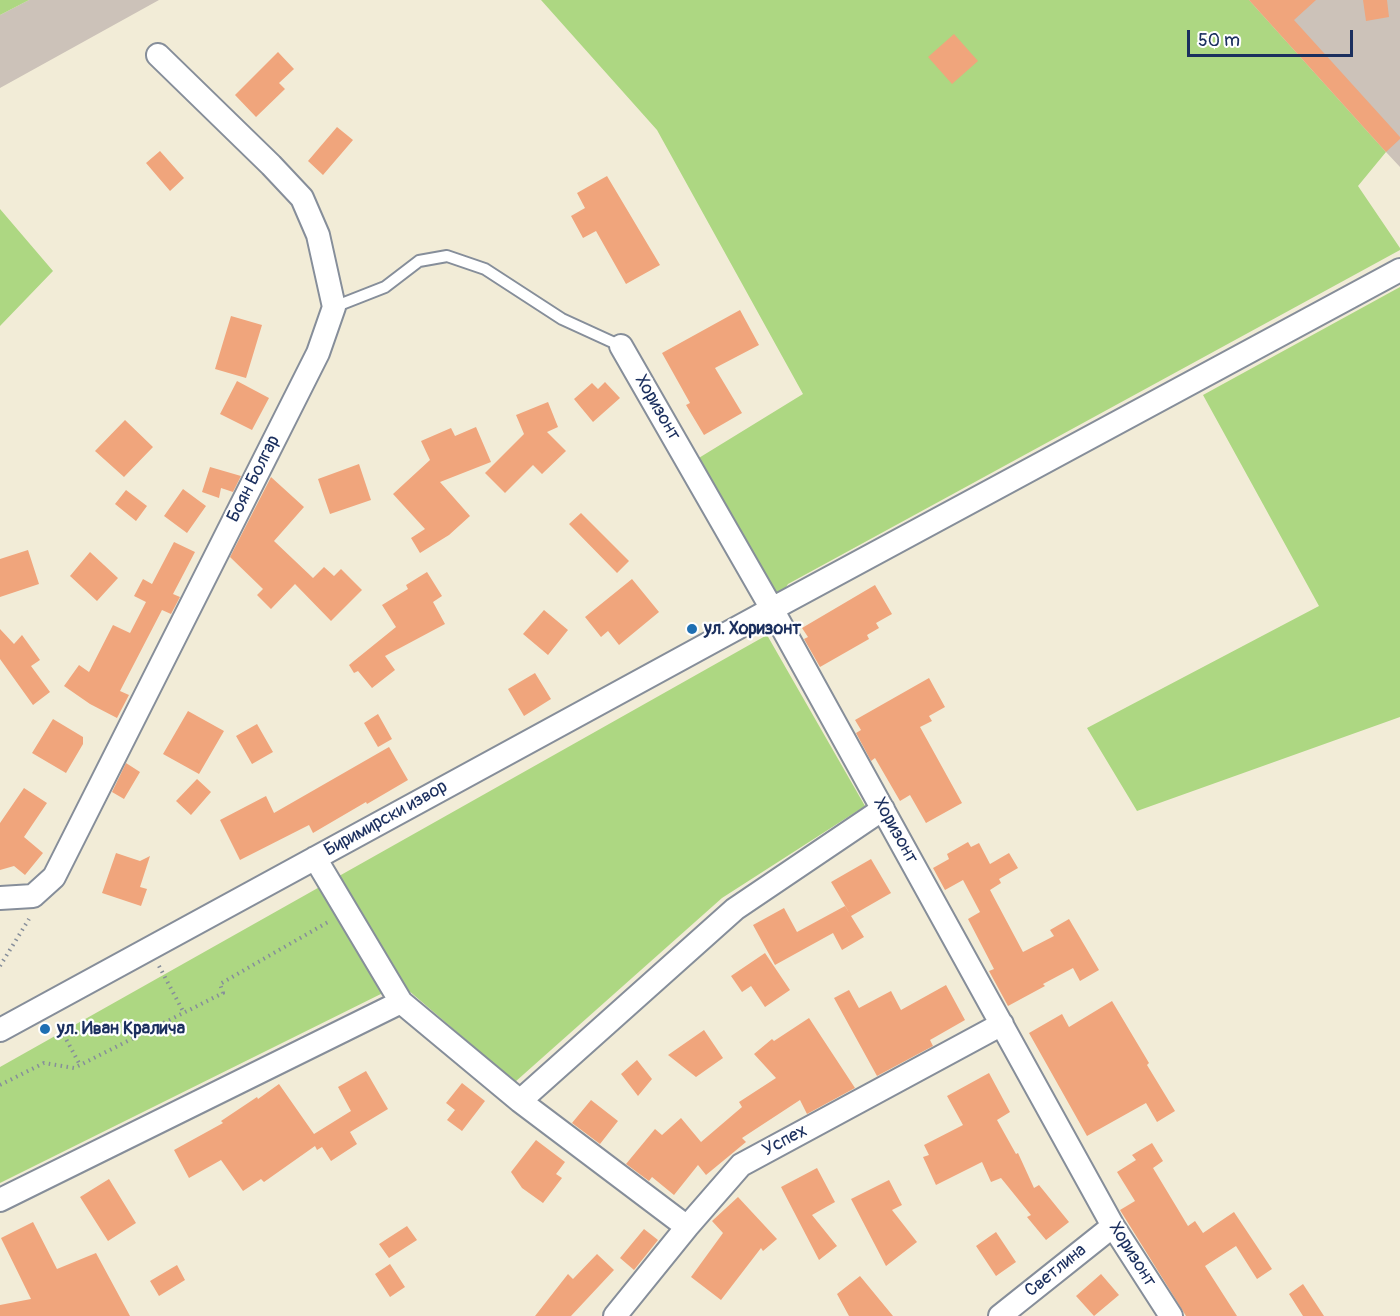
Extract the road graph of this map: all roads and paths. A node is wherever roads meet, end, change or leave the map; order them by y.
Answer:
1 (158, 55) dead end
2 (1400, 270) edge
3 (333, 307) junction
4 (621, 346) joint
5 (772, 609) junction
6 (883, 809) junction
7 (315, 858) junction
8 (0, 898) edge
9 (347, 911) junction
10 (30, 917) dead end
11 (150, 948) junction
12 (0, 966) edge
13 (400, 1002) junction
14 (47, 1004) junction
15 (184, 1013) junction
16 (1002, 1024) junction
17 (0, 1030) edge
18 (80, 1065) junction
19 (0, 1085) edge
20 (520, 1101) junction
21 (0, 1200) edge
22 (1113, 1226) junction
23 (687, 1227) junction
24 (615, 1316) edge
25 (1000, 1316) edge
26 (1171, 1316) edge

1 - 3 street, Боян Болгар
2 - 5 street, Биримирски извор
3 - 4 lane
3 - 8 street, Боян Болгар
4 - 5 street, Хоризонт
5 - 6 street, Хоризонт
5 - 7 street, Биримирски извор
6 - 16 street, Хоризонт
6 - 20 street
7 - 9 street
7 - 11 street, Биримирски извор
9 - 13 street
9 - 15 path
10 - 12 path
11 - 14 street, Биримирски извор
11 - 15 path
13 - 20 street
13 - 21 street
14 - 17 street, Биримирски извор
14 - 18 path
15 - 18 path
16 - 22 street, Хоризонт
16 - 23 street, Успех
18 - 19 path
20 - 23 street
22 - 25 street, Светлина
22 - 26 street, Хоризонт
23 - 24 street, Успех

